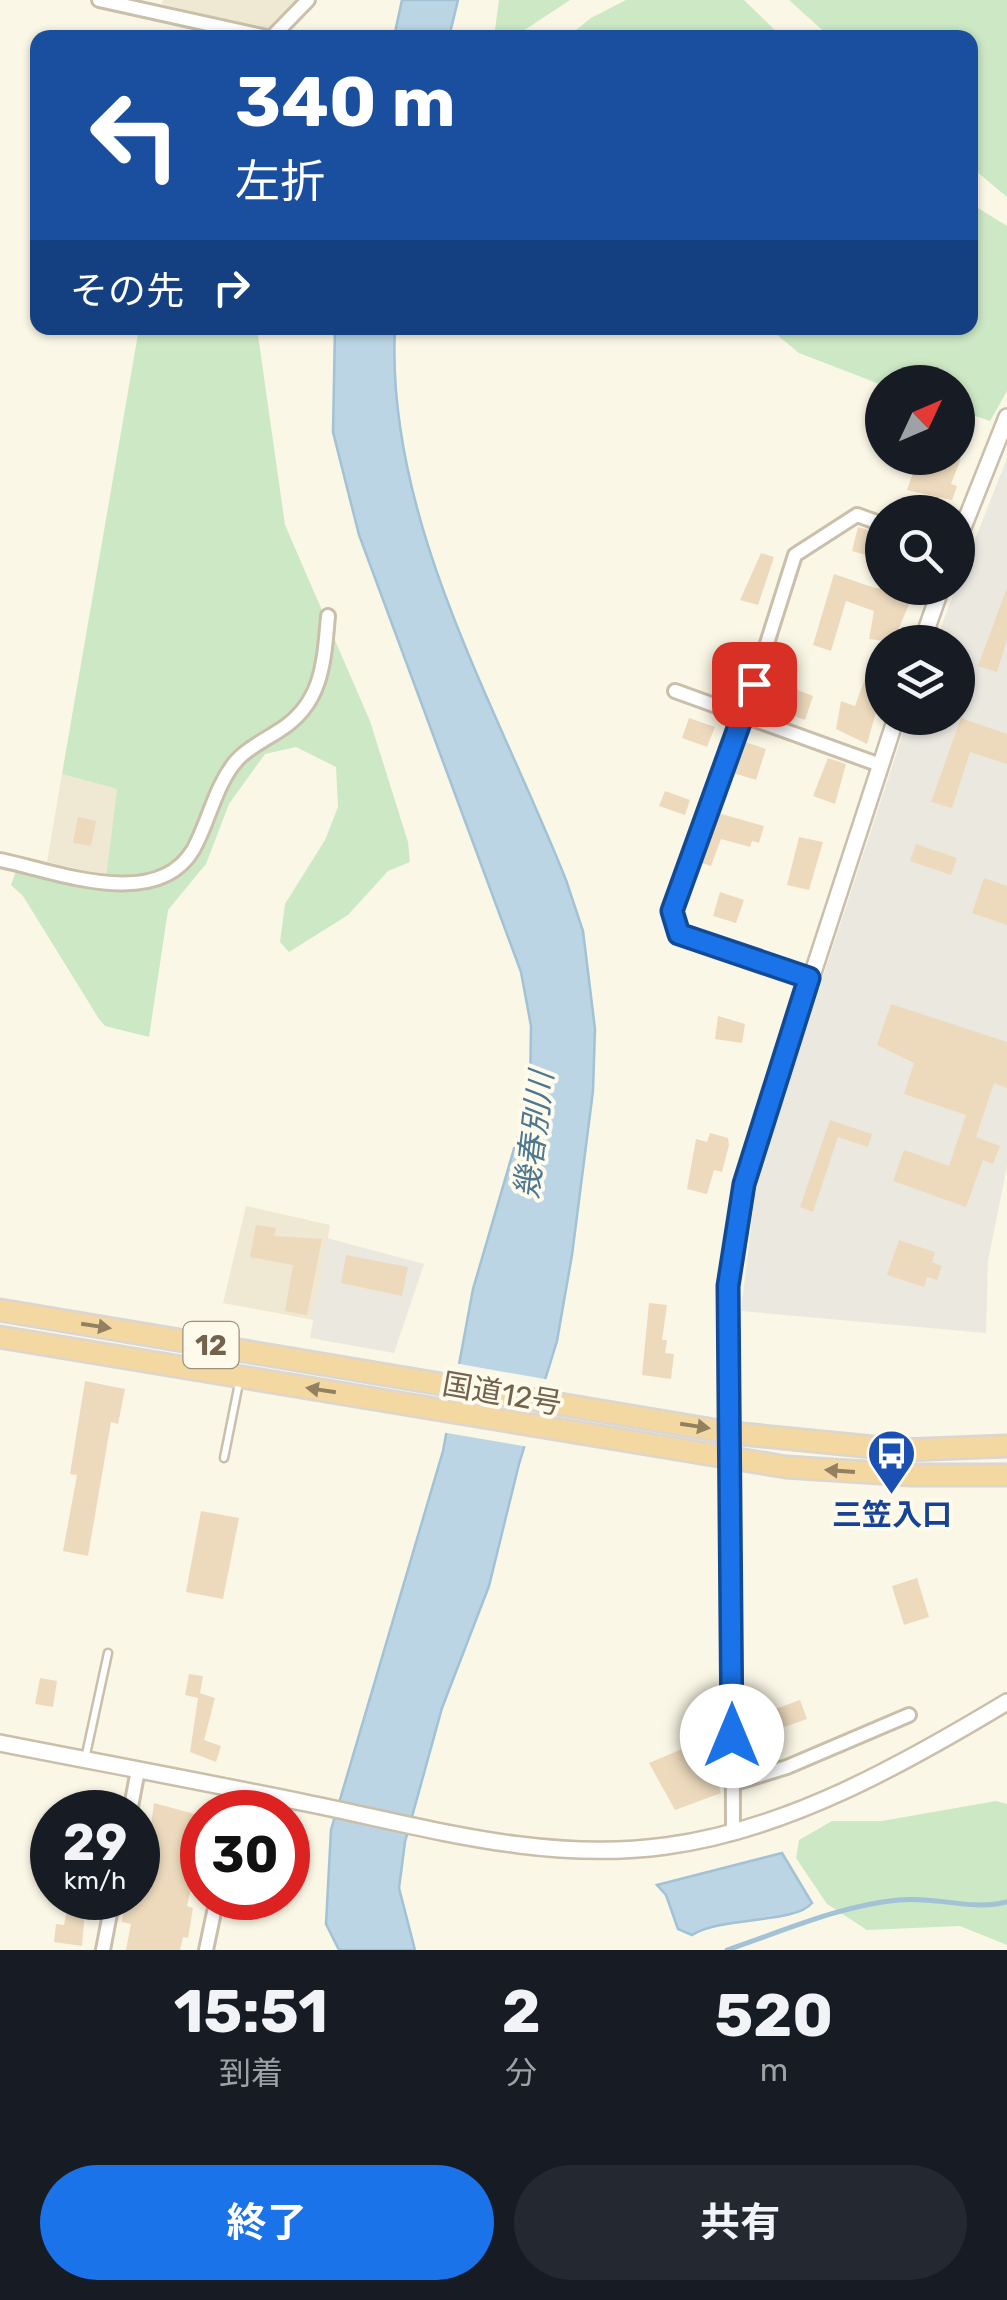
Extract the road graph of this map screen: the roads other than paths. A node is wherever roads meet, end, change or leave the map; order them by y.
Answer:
1 (99, 0) edge
2 (308, 0) edge
3 (235, 30) edge
4 (279, 30) edge
5 (1007, 416) edge
6 (975, 497) edge
7 (865, 518) edge
8 (328, 616) dead end
9 (675, 691) dead end
10 (744, 716) junction
11 (890, 735) edge
12 (880, 765) junction
13 (0, 860) edge
14 (809, 978) junction
15 (0, 1310) edge
16 (0, 1337) edge
17 (240, 1377) junction
18 (732, 1432) junction
19 (1007, 1446) edge
20 (224, 1458) dead end
21 (732, 1458) junction
22 (1007, 1474) edge
23 (108, 1653) dead end
24 (1007, 1702) edge
25 (909, 1715) dead end
26 (0, 1743) edge
27 (85, 1760) junction
28 (138, 1770) junction
29 (732, 1784) junction
30 (134, 1790) edge
31 (238, 1790) edge
32 (310, 1803) edge
33 (733, 1832) junction
34 (109, 1920) edge
35 (212, 1920) edge
36 (103, 1950) edge
37 (206, 1950) edge

1 - 3 street
2 - 4 street
5 - 6 street
7 - 10 street
8 - 13 street
9 - 10 street
10 - 12 street
10 - 14 street
11 - 12 street
12 - 14 street
14 - 18 street
15 -> 18 highway, 国道12号 / 12
16 - 17 highway, 国道12号 / 12
17 - 20 lane
21 -> 17 highway, 国道12号 / 12
18 - 19 highway, 国道12号 / 12
18 - 21 street
22 -> 21 highway, 国道12号 / 12
21 - 29 street
23 - 27 lane
24 - 33 street
25 - 29 street
26 - 27 street
27 - 28 street
28 - 30 street
28 - 31 street
29 - 33 street
32 - 33 street
34 - 36 street
35 - 37 street

